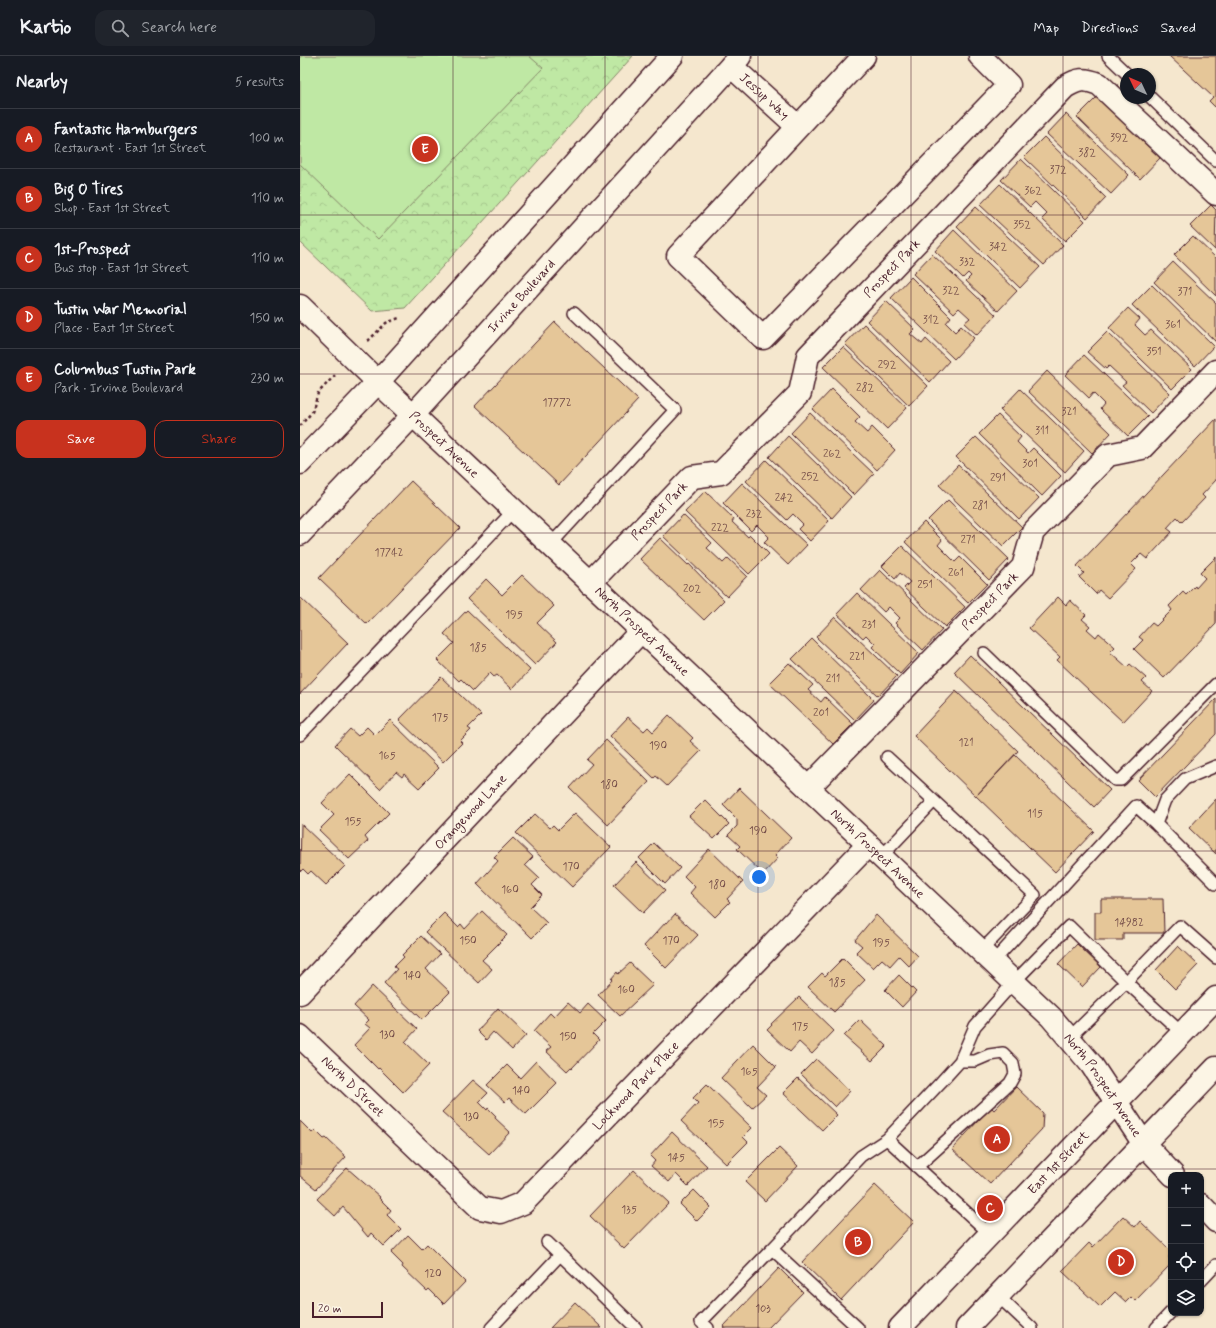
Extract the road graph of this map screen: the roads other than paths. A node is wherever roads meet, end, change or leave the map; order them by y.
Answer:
1 (672, 56) edge
2 (864, 56) edge
3 (980, 56) edge
4 (1108, 56) edge
5 (730, 59) edge
6 (1121, 68) edge
7 (1156, 103) edge
8 (797, 126) junction
9 (1216, 161) edge
10 (1216, 194) edge
11 (300, 306) edge
12 (574, 312) dead end
13 (1216, 371) edge
14 (378, 382) junction
15 (413, 415) junction
16 (300, 463) edge
17 (514, 510) junction
18 (300, 534) edge
19 (550, 545) junction
20 (590, 583) junction
21 (642, 630) junction
22 (984, 653) dead end
23 (1216, 684) edge
24 (300, 735) edge
25 (887, 757) dead end
26 (1216, 766) edge
27 (808, 788) junction
28 (934, 801) junction
29 (1156, 824) junction
30 (874, 851) junction
31 (1216, 884) edge
32 (987, 957) junction
33 (1216, 958) edge
34 (1014, 982) junction
35 (1126, 982) junction
36 (300, 993) edge
37 (1216, 998) edge
38 (1182, 1033) junction
39 (300, 1036) edge
40 (1070, 1038) junction
41 (960, 1061) junction
42 (1216, 1068) edge
43 (1116, 1102) junction
44 (388, 1121) joint
45 (886, 1139) junction
46 (1144, 1144) junction
47 (917, 1167) junction
48 (1170, 1172) edge
49 (1204, 1208) edge
50 (1216, 1221) edge
51 (990, 1234) junction
52 (547, 1242) dead end
53 (772, 1249) junction
54 (560, 1255) junction
55 (1216, 1265) edge
56 (1202, 1280) edge
57 (998, 1296) junction
58 (1168, 1315) edge
59 (491, 1328) edge
60 (636, 1328) edge
61 (708, 1328) edge
62 (858, 1328) edge
63 (900, 1328) edge
64 (967, 1328) edge
65 (1032, 1328) edge
66 (1156, 1328) edge

1 - 14 street
2 - 8 street
3 - 8 street
4 - 6 lane
5 - 8 street, Jessup Way
5 - 15 street, Irvine Boulevard
7 - 9 lane
10 - 20 street, Prospect Park
11 - 14 street, Prospect Avenue
12 - 19 lane
13 - 27 street, Prospect Park
14 - 15 street, Prospect Avenue
14 - 16 street
15 - 17 street, Prospect Avenue
15 - 18 street, Irvine Boulevard
17 - 19 street, Prospect Avenue
17 - 24 lane
19 - 20 street, Prospect Avenue
20 - 21 street, North Prospect Avenue
21 - 27 street, North Prospect Avenue
21 - 36 street, Orangewood Lane
22 - 23 lane
25 - 28 lane
26 - 29 lane
27 - 30 street, North Prospect Avenue
28 - 30 lane
28 - 32 lane
29 - 31 lane
29 - 32 lane
30 - 32 street, North Prospect Avenue
30 - 44 street, Lockwood Park Place
32 - 34 street, North Prospect Avenue
33 - 35 lane
34 - 35 lane
34 - 40 street, North Prospect Avenue
34 - 41 lane
35 - 38 lane
35 - 40 lane
37 - 38 street, East 1st Street
38 - 43 street, East 1st Street
39 - 44 street, North D Street
40 - 43 street, North Prospect Avenue
41 - 45 lane
41 - 47 lane
42 - 46 street
43 - 46 street, North Prospect Avenue
43 - 51 street, East 1st Street
45 - 47 lane
45 - 53 lane
46 - 48 street, North Prospect Avenue
46 - 57 street
47 - 51 lane
49 - 50 street
51 - 63 street, East 1st Street
52 - 54 lane
53 - 61 lane
53 - 62 lane
54 - 59 lane
54 - 60 lane
55 - 56 lane
57 - 64 street
57 - 65 lane
58 - 66 lane

